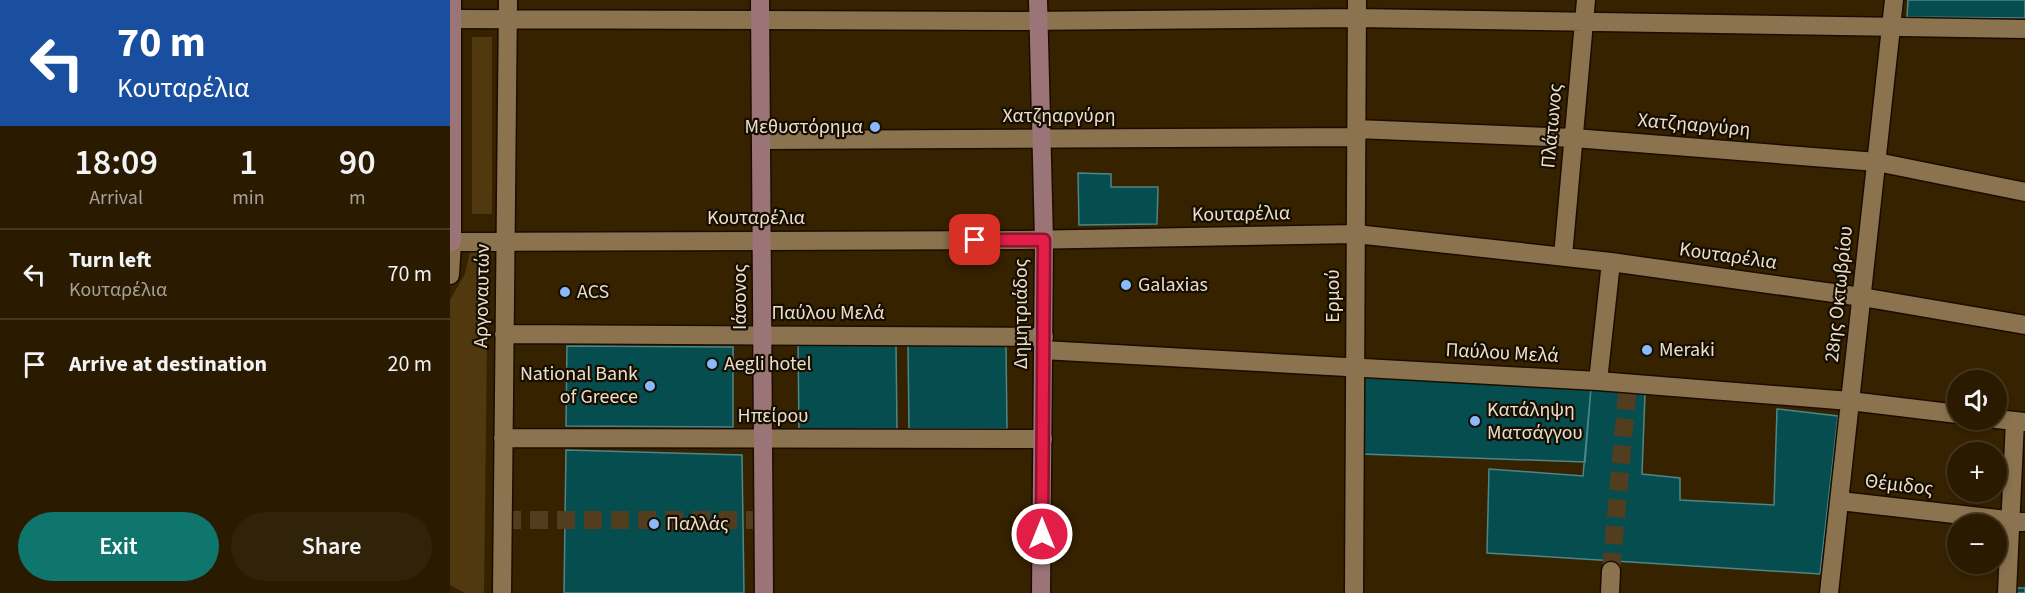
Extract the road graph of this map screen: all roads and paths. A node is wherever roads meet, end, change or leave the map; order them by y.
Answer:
1 (452, 0) edge
2 (508, 0) edge
3 (760, 0) edge
4 (1038, 0) edge
5 (1358, 0) edge
6 (1586, 0) edge
7 (1894, 0) edge
8 (1357, 18) junction
9 (452, 19) junction
10 (507, 19) junction
11 (760, 21) junction
12 (1039, 21) junction
13 (1584, 22) junction
14 (1891, 28) junction
15 (2025, 29) edge
16 (1357, 133) junction
17 (1574, 138) junction
18 (1041, 139) junction
19 (761, 140) junction
20 (1877, 162) junction
21 (2025, 192) edge
22 (1356, 234) junction
23 (1044, 240) junction
24 (762, 241) junction
25 (506, 242) junction
26 (451, 243) edge
27 (1563, 256) junction
28 (1611, 262) junction
29 (450, 275) edge
30 (1862, 297) junction
31 (2025, 325) edge
32 (504, 334) junction
33 (763, 336) junction
34 (1043, 344) junction
35 (1355, 366) junction
36 (1598, 381) junction
37 (1850, 400) junction
38 (1947, 413) edge
39 (2020, 422) edge
40 (503, 438) junction
41 (763, 439) junction
42 (1043, 440) junction
43 (1840, 501) junction
44 (2017, 521) edge
45 (1611, 571) tunnel mouth
46 (502, 593) edge
47 (764, 593) edge
48 (1041, 593) edge
49 (1354, 593) edge
50 (1610, 593) edge
51 (1829, 593) edge
52 (2007, 593) edge

1 - 9 main road
2 - 10 street, Αργοναυτών
3 - 11 main road, Ιάσονος
4 - 12 main road, Δημητριάδος
5 - 8 street, Ερμού
6 - 13 street, Πλάτωνος
7 - 14 street, 28ης Οκτωβρίου
8 - 12 street
8 - 13 street
8 - 16 street, Ερμού
9 - 10 street
9 - 26 main road
10 - 11 street
10 - 25 street, Αργοναυτών
11 - 12 street
11 - 19 main road, Ιάσονος
12 - 18 main road, Δημητριάδος
13 - 14 street
13 - 17 street, Πλάτωνος
14 - 15 street
14 - 20 street, 28ης Οκτωβρίου
16 - 17 street, Χατζηαργύρη
16 - 18 street, Χατζηαργύρη
16 - 22 street, Ερμού
17 - 20 street, Χατζηαργύρη
17 - 27 street, Πλάτωνος
18 - 19 street, Χατζηαργύρη
18 - 23 main road, Δημητριάδος
19 - 24 main road, Ιάσονος
20 - 21 street, Χατζηαργύρη
20 - 30 street, 28ης Οκτωβρίου
22 - 23 street, Κουταρέλια
22 - 27 street, Κουταρέλια
22 - 35 street, Ερμού
23 - 24 street, Κουταρέλια
23 - 34 main road, Δημητριάδος
24 - 25 street, Κουταρέλια
24 - 33 main road, Ιάσονος
25 - 26 street, Κουταρέλια
25 - 32 street, Αργοναυτών
26 - 29 street
27 - 28 street, Κουταρέλια
28 - 30 street, Κουταρέλια
28 - 36 street
30 - 31 street, Κουταρέλια
30 - 37 street, 28ης Οκτωβρίου
32 - 33 street, Παύλου Μελά
32 - 40 street, Αργοναυτών
33 - 34 street, Παύλου Μελά
33 - 41 main road, Ιάσονος
34 - 35 street, Παύλου Μελά
34 - 42 main road, Δημητριάδος
35 - 36 street, Παύλου Μελά
35 - 49 street, Ερμού
36 - 37 street, Παύλου Μελά
37 - 38 street, Παύλου Μελά
37 - 43 street, 28ης Οκτωβρίου
39 - 44 street
40 - 41 street, Ηπείρου
40 - 46 street, Αργοναυτών
41 - 42 street, Ηπείρου
41 - 47 main road, Ιάσονος
42 - 48 main road, Δημητριάδος
43 - 44 street, Θέμιδος
43 - 51 street, 28ης Οκτωβρίου
44 - 52 street
45 - 50 street

